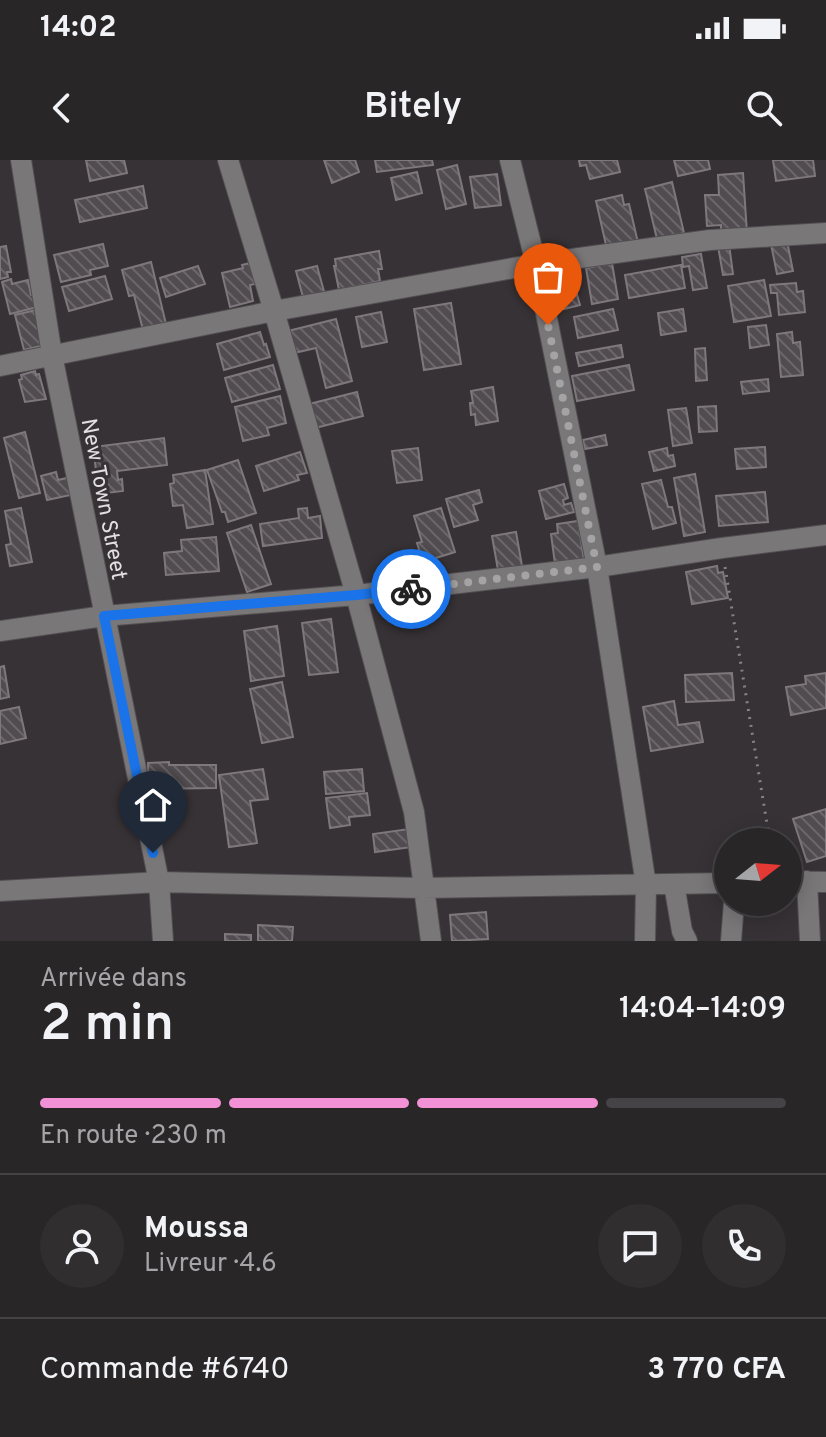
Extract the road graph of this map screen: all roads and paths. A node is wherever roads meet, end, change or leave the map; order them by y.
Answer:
1 (21, 160) edge
2 (228, 160) edge
3 (510, 160) edge
4 (826, 233) edge
5 (536, 264) junction
6 (274, 311) junction
7 (52, 355) junction
8 (0, 366) edge
9 (826, 535) edge
10 (722, 548) junction
11 (597, 567) junction
12 (356, 595) junction
13 (104, 616) junction
14 (0, 631) edge
15 (768, 828) edge
16 (159, 882) junction
17 (807, 882) edge
18 (714, 883) edge
19 (674, 884) junction
20 (646, 885) junction
21 (423, 888) junction
22 (0, 891) edge
23 (733, 916) edge
24 (163, 941) edge
25 (431, 941) edge
26 (645, 941) edge
27 (687, 941) edge
28 (731, 941) edge
29 (810, 941) edge

1 - 7 street, New Town Street
2 - 6 street
3 - 5 street
4 - 5 street
5 - 6 street
5 - 11 street
6 - 7 street
6 - 12 street
7 - 8 street
7 - 13 street, New Town Street
9 - 10 street
10 - 11 street
10 - 15 path
11 - 12 street
11 - 20 street
12 - 13 street
12 - 21 street
13 - 14 street
13 - 16 street, New Town Street
16 - 21 street
16 - 22 street
16 - 24 street, New Town Street
17 - 29 street
18 - 19 street
19 - 20 street
19 - 27 street
20 - 21 street
20 - 26 street
21 - 25 street
23 - 28 street

